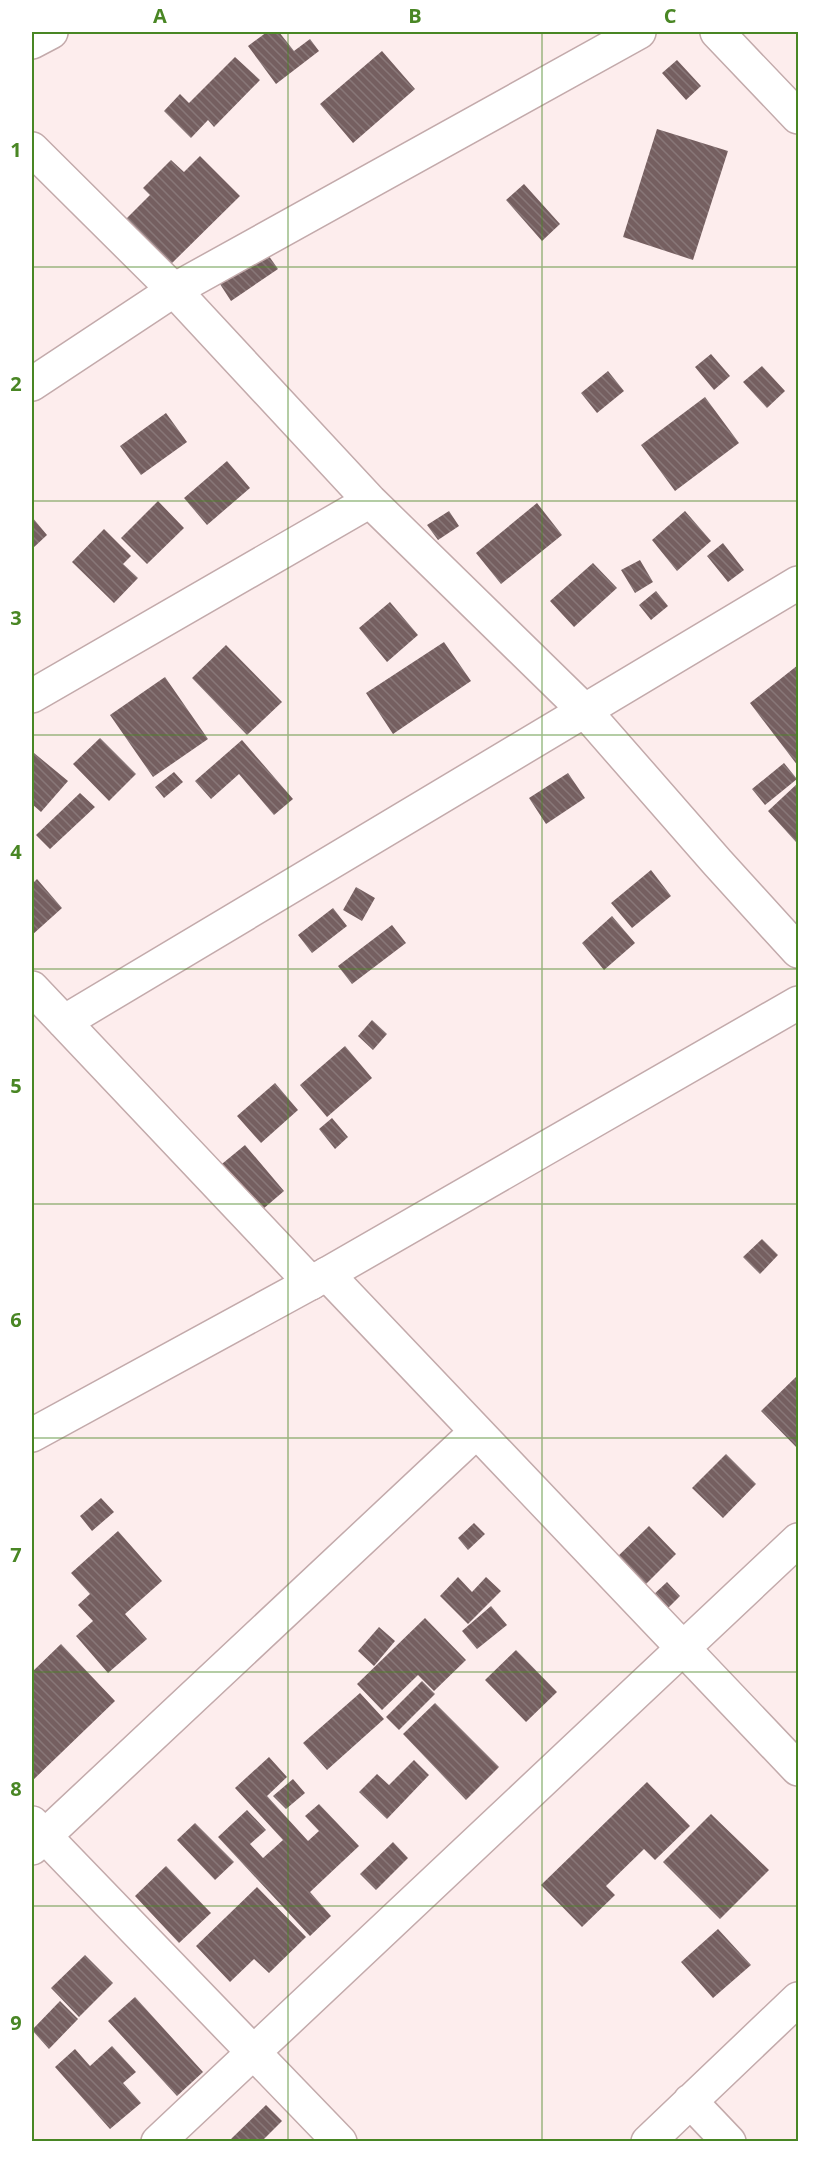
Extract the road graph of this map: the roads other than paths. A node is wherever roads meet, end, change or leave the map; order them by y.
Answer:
1 (51, 32) edge
2 (639, 32) edge
3 (717, 32) edge
4 (32, 42) edge
5 (798, 117) edge
6 (32, 149) edge
7 (174, 290) junction
8 (32, 384) edge
9 (370, 501) junction
10 (798, 583) edge
11 (32, 696) edge
12 (584, 710) junction
13 (798, 951) edge
14 (32, 988) edge
15 (798, 1003) edge
16 (64, 1022) junction
17 (319, 1278) junction
18 (476, 1432) junction
19 (32, 1435) edge
20 (798, 1540) edge
21 (683, 1649) junction
22 (798, 1769) edge
23 (36, 1836) edge
24 (798, 1999) edge
25 (254, 2050) junction
26 (690, 2101) junction
27 (158, 2142) edge
28 (340, 2142) edge
29 (648, 2142) edge
30 (729, 2142) edge

1 - 4 street
2 - 7 street
3 - 5 street
6 - 7 street
7 - 8 street
7 - 9 street
9 - 11 street
9 - 12 street
10 - 12 street
12 - 13 street
12 - 16 street
14 - 16 street
15 - 17 street
16 - 17 street
17 - 18 street
17 - 19 street
18 - 21 street
18 - 23 street
20 - 21 street
21 - 22 street
21 - 25 street
23 - 25 street
24 - 26 street
25 - 27 street
25 - 28 street
26 - 29 street
26 - 30 street

